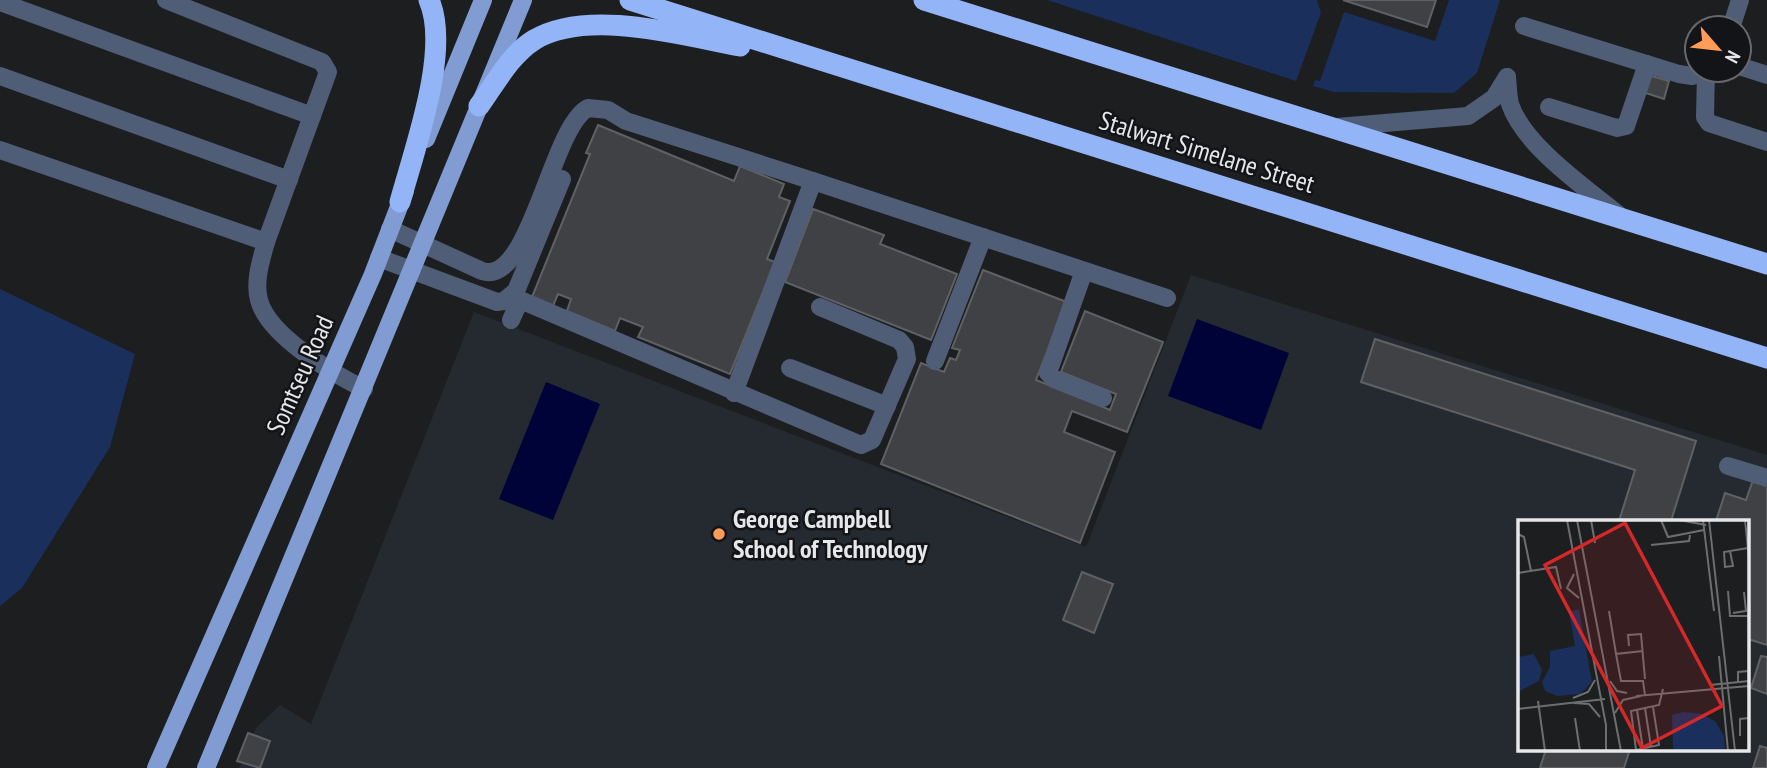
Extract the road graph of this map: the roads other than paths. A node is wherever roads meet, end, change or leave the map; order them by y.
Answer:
1 (166, 0) edge
2 (429, 0) edge
3 (483, 0) edge
4 (523, 0) edge
5 (630, 0) edge
6 (924, 0) edge
7 (0, 2) edge
8 (1524, 26) dead end
9 (1647, 64) junction
10 (841, 66) junction
11 (1683, 74) edge
12 (0, 76) edge
13 (1706, 84) edge
14 (480, 106) junction
15 (1549, 107) dead end
16 (312, 116) junction
17 (1329, 127) junction
18 (1767, 142) edge
19 (0, 150) edge
20 (289, 180) junction
21 (813, 181) junction
22 (400, 202) junction
23 (546, 204) junction
24 (1623, 219) junction
25 (390, 229) junction
26 (983, 237) junction
27 (267, 242) junction
28 (424, 247) junction
29 (379, 258) junction
30 (1767, 264) edge
31 (1084, 271) junction
32 (413, 272) junction
33 (515, 298) junction
34 (1167, 298) dead end
35 (820, 307) dead end
36 (512, 320) dead end
37 (1767, 358) edge
38 (936, 360) dead end
39 (790, 368) dead end
40 (330, 372) junction
41 (364, 389) junction
42 (734, 393) junction
43 (1103, 398) dead end
44 (887, 405) junction
45 (1728, 466) dead end
46 (1767, 478) edge
47 (156, 768) edge
48 (206, 768) edge

1 - 16 lane
2 - 22 highway
3 - 22 main road, Somtseu Road
4 - 14 main road
5 - 10 highway, Stalwart Simelane Street
6 - 17 highway
7 - 16 lane
8 - 9 lane
9 - 11 lane
9 - 15 lane
10 - 14 highway
10 - 37 highway, Stalwart Simelane Street
12 - 20 lane
13 - 18 lane
14 - 28 main road
16 - 20 lane
17 - 24 highway
17 - 24 lane
19 - 27 lane
20 - 27 lane
21 - 23 lane
21 - 26 lane
21 - 42 lane
22 - 25 main road, Somtseu Road
23 - 28 lane
23 - 33 lane
24 - 30 highway
25 - 28 lane
25 - 29 main road, Somtseu Road
26 - 31 lane
26 - 38 lane
27 - 40 lane
28 - 32 main road
29 - 32 lane
29 - 40 main road, Somtseu Road
31 - 34 lane
31 - 43 lane
32 - 33 lane
32 - 41 main road
33 - 36 lane
33 - 42 lane
35 - 44 lane
39 - 44 lane
40 - 41 lane
40 - 47 main road, Somtseu Road
41 - 48 main road
42 - 44 lane
45 - 46 lane

